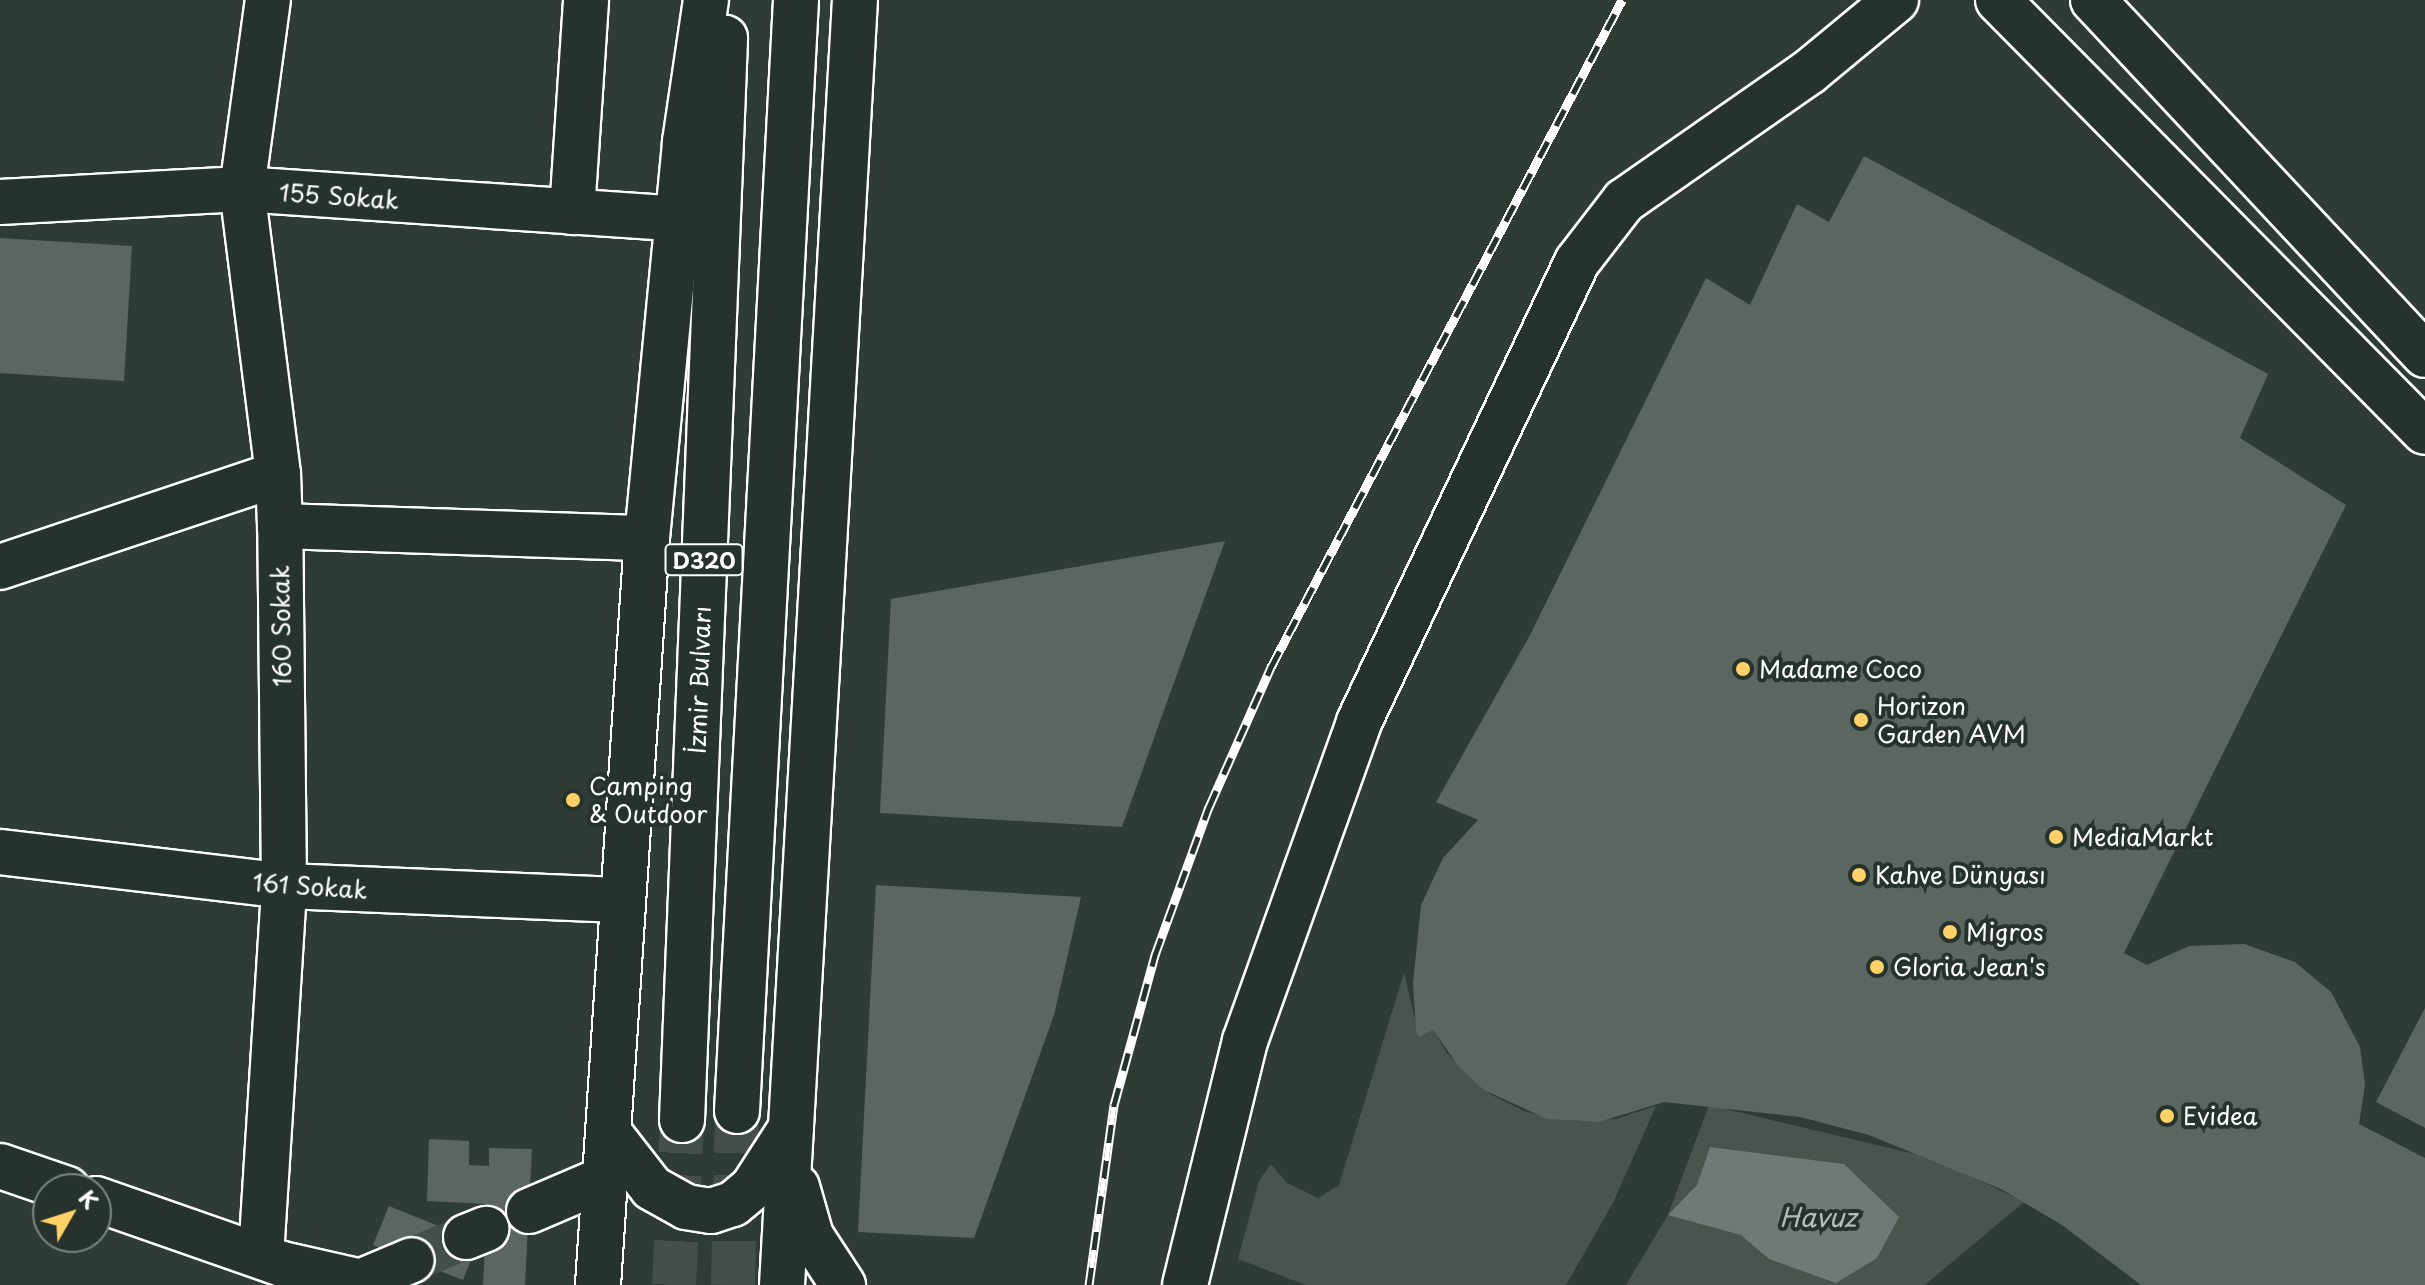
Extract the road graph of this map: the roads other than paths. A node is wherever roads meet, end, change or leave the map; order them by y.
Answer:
1 (268, 0) edge
2 (586, 0) edge
3 (686, 0) edge
4 (706, 0) edge
5 (726, 0) edge
6 (796, 0) edge
7 (855, 0) edge
8 (1896, 0) edge
9 (1998, 0) edge
10 (2093, 0) edge
11 (685, 142) junction
12 (242, 189) junction
13 (0, 202) edge
14 (572, 212) junction
15 (677, 219) junction
16 (2425, 355) edge
17 (2425, 432) edge
18 (278, 474) junction
19 (280, 526) junction
20 (647, 538) junction
21 (0, 567) edge
22 (0, 852) edge
23 (284, 886) junction
24 (621, 900) junction
25 (737, 1111) tunnel mouth
26 (682, 1120) tunnel mouth
27 (610, 1134) junction
28 (792, 1144) junction
29 (0, 1166) edge
30 (32, 1177) edge
31 (606, 1178) junction
32 (112, 1205) edge
33 (529, 1211) dead end
34 (412, 1260) tunnel mouth
35 (280, 1268) edge
36 (368, 1283) edge
37 (598, 1285) edge
38 (782, 1285) edge
39 (843, 1285) edge
40 (1185, 1285) edge

1 - 12 street, 160 Sokak
2 - 14 street
3 - 11 street
4 - 11 street
5 - 26 street, İzmir Bulvarı / D320
6 - 25 street, D320
7 - 28 street
8 - 40 street
9 - 17 street
10 - 16 street
11 - 15 street
12 - 13 street, 155 Sokak
12 - 14 street, 155 Sokak
12 - 18 street, 160 Sokak
14 - 15 street, 155 Sokak
15 - 20 street
18 - 19 street, 160 Sokak
18 - 21 street
19 - 20 street
19 - 23 street, 160 Sokak
20 - 24 street
22 - 23 street, 161 Sokak
23 - 24 street, 161 Sokak
23 - 35 street, 160 Sokak
24 - 27 street
27 - 28 street
27 - 31 street
28 - 38 street
28 - 39 street
29 - 30 street
31 - 33 street
31 - 37 street
32 - 35 street
34 - 36 street
35 - 36 street

